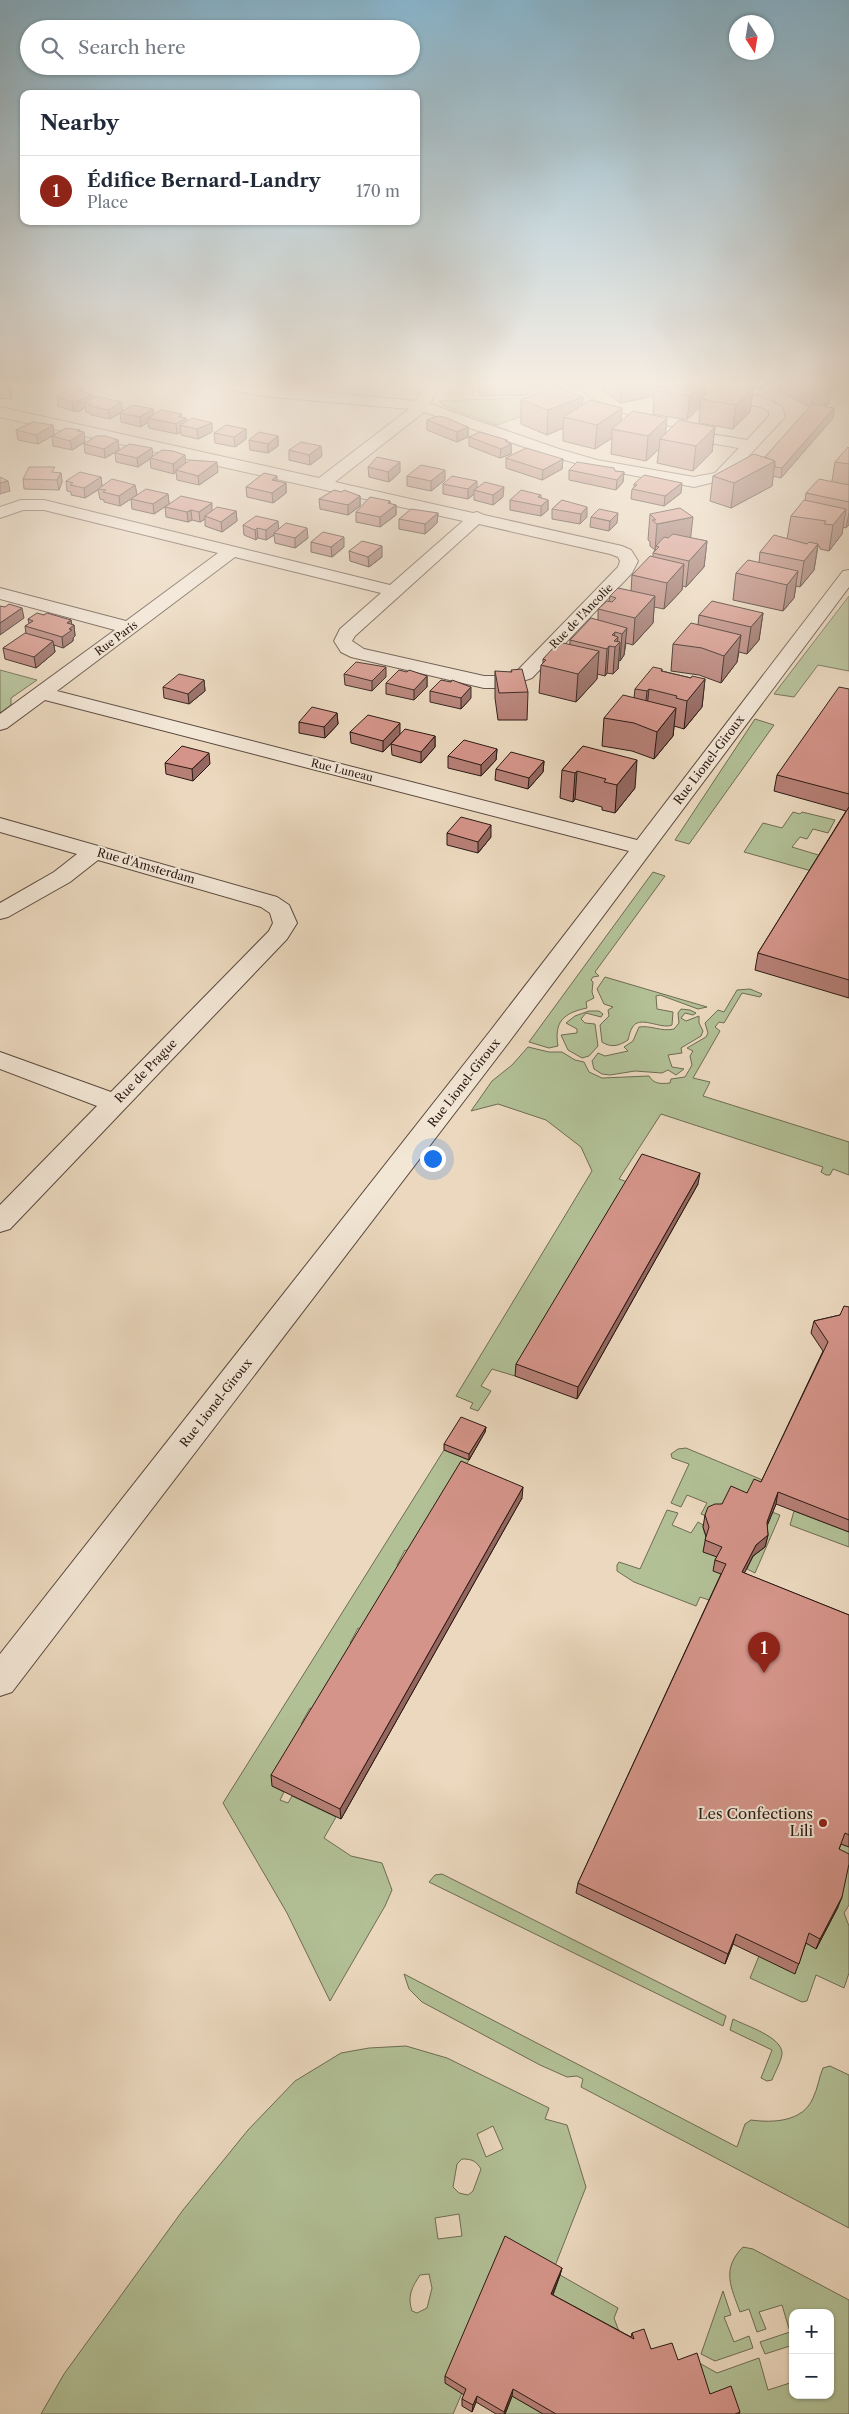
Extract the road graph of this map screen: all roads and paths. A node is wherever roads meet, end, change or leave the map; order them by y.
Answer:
1 (391, 499) edge
2 (0, 512) edge
3 (476, 518) junction
4 (232, 551) junction
5 (849, 575) edge
6 (394, 591) junction
7 (0, 593) edge
8 (130, 628) junction
9 (41, 693) junction
10 (0, 724) edge
11 (0, 825) edge
12 (643, 848) junction
13 (95, 851) junction
14 (0, 912) edge
15 (284, 917) joint
16 (0, 1060) edge
17 (115, 1103) junction
18 (0, 1222) edge
19 (0, 1681) edge

1 - 3 street
2 - 4 street
3 - 6 street, Rue de l'Ancolie
3 - 6 street, Rue de l'Ancolie
4 - 6 street
4 - 8 street, Rue Paris
5 - 12 street, Rue Lionel-Giroux
7 - 8 street
8 - 9 street, Rue Paris
9 - 10 street, Rue Paris
9 - 12 street, Rue Luneau
11 - 13 street, Rue d'Amsterdam
12 - 19 street, Rue Lionel-Giroux
13 - 14 street
13 - 15 street, Rue d'Amsterdam
15 - 17 street, Rue de Prague
16 - 17 street
17 - 18 street, Rue de Prague

